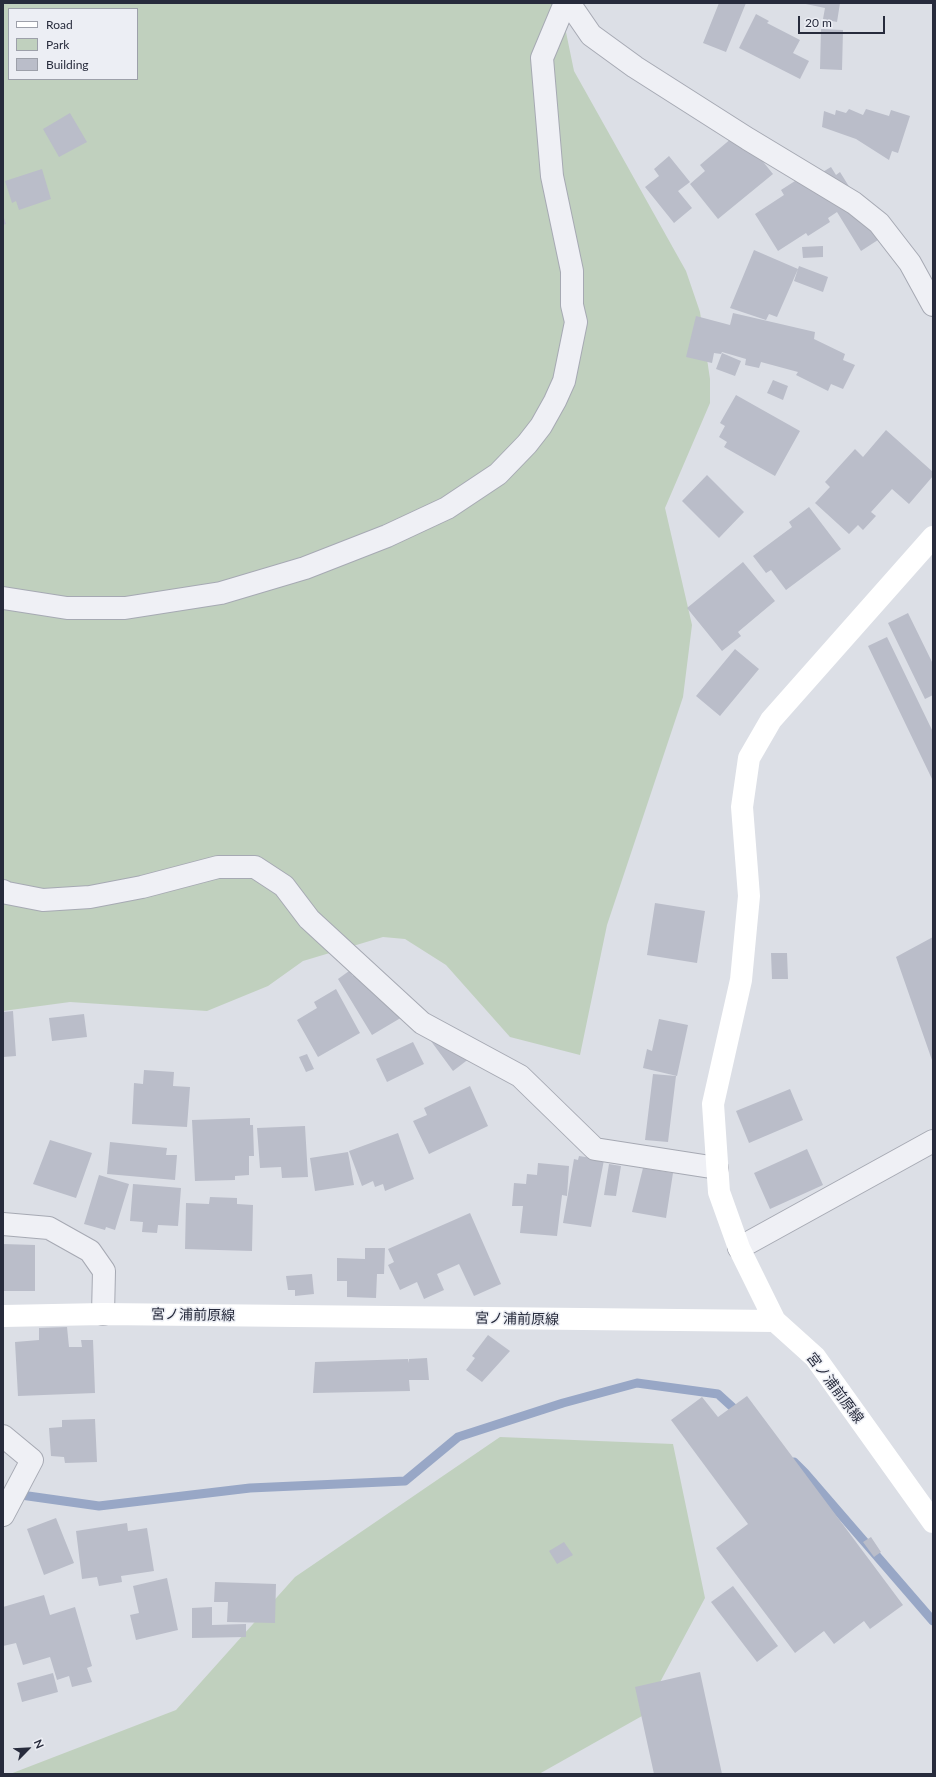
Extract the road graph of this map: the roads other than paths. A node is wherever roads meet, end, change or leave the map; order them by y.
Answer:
1 (565, 3) edge
2 (569, 3) edge
3 (933, 304) edge
4 (933, 537) edge
5 (3, 598) edge
6 (3, 891) edge
7 (933, 1141) edge
8 (717, 1168) junction
9 (3, 1224) edge
10 (739, 1248) junction
11 (103, 1314) junction
12 (3, 1316) edge
13 (775, 1321) junction
14 (3, 1436) edge
15 (3, 1515) edge
16 (933, 1522) edge

1 - 5 street
2 - 3 street
4 - 8 main road
6 - 8 street
7 - 10 street
8 - 10 main road
9 - 11 street
10 - 13 main road
11 - 12 main road, 宮ノ浦前原線
11 - 13 main road, 宮ノ浦前原線
13 - 16 main road, 宮ノ浦前原線
14 - 15 street

